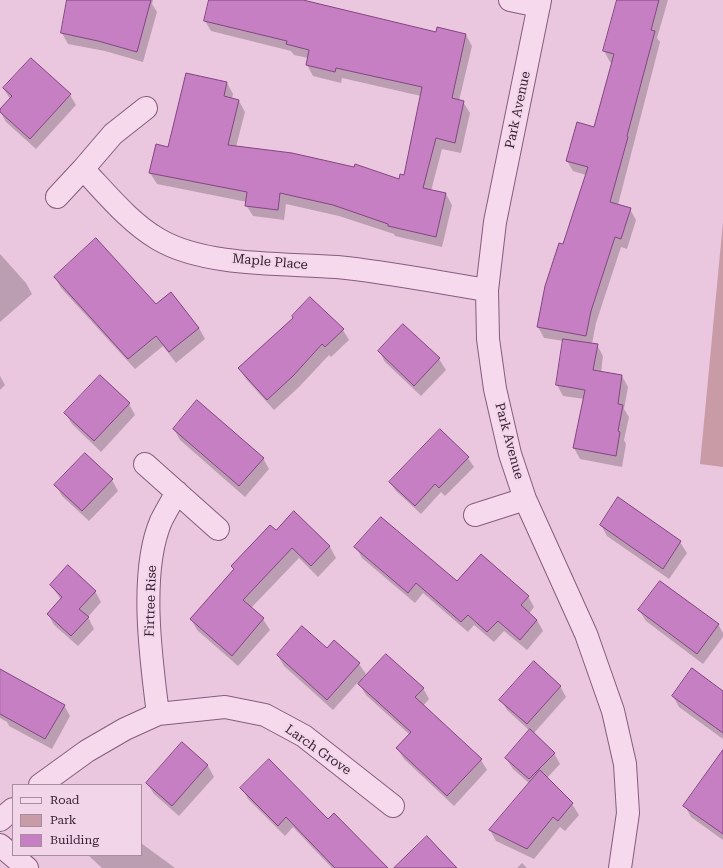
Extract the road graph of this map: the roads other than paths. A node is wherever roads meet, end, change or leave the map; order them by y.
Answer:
1 (510, 0) edge
2 (540, 3) edge
3 (146, 108) dead end
4 (83, 169) junction
5 (57, 197) dead end
6 (487, 290) junction
7 (145, 464) dead end
8 (177, 492) junction
9 (525, 500) junction
10 (475, 515) dead end
11 (218, 529) dead end
12 (158, 714) junction
13 (41, 784) edge
14 (393, 806) dead end
15 (12, 810) edge
16 (0, 820) edge
17 (0, 845) edge
18 (12, 855) edge
19 (13, 856) edge
20 (27, 868) edge
21 (620, 868) edge

1 - 2 street
2 - 6 street, Park Avenue
3 - 4 street
4 - 5 street
4 - 6 street, Maple Place
6 - 9 street, Park Avenue
7 - 8 street
8 - 11 street
8 - 12 street, Firtree Rise
9 - 10 street
9 - 21 street, Park Avenue
12 - 13 street, Larch Grove
12 - 14 street, Larch Grove
15 - 16 street
17 - 18 street
19 - 20 street

